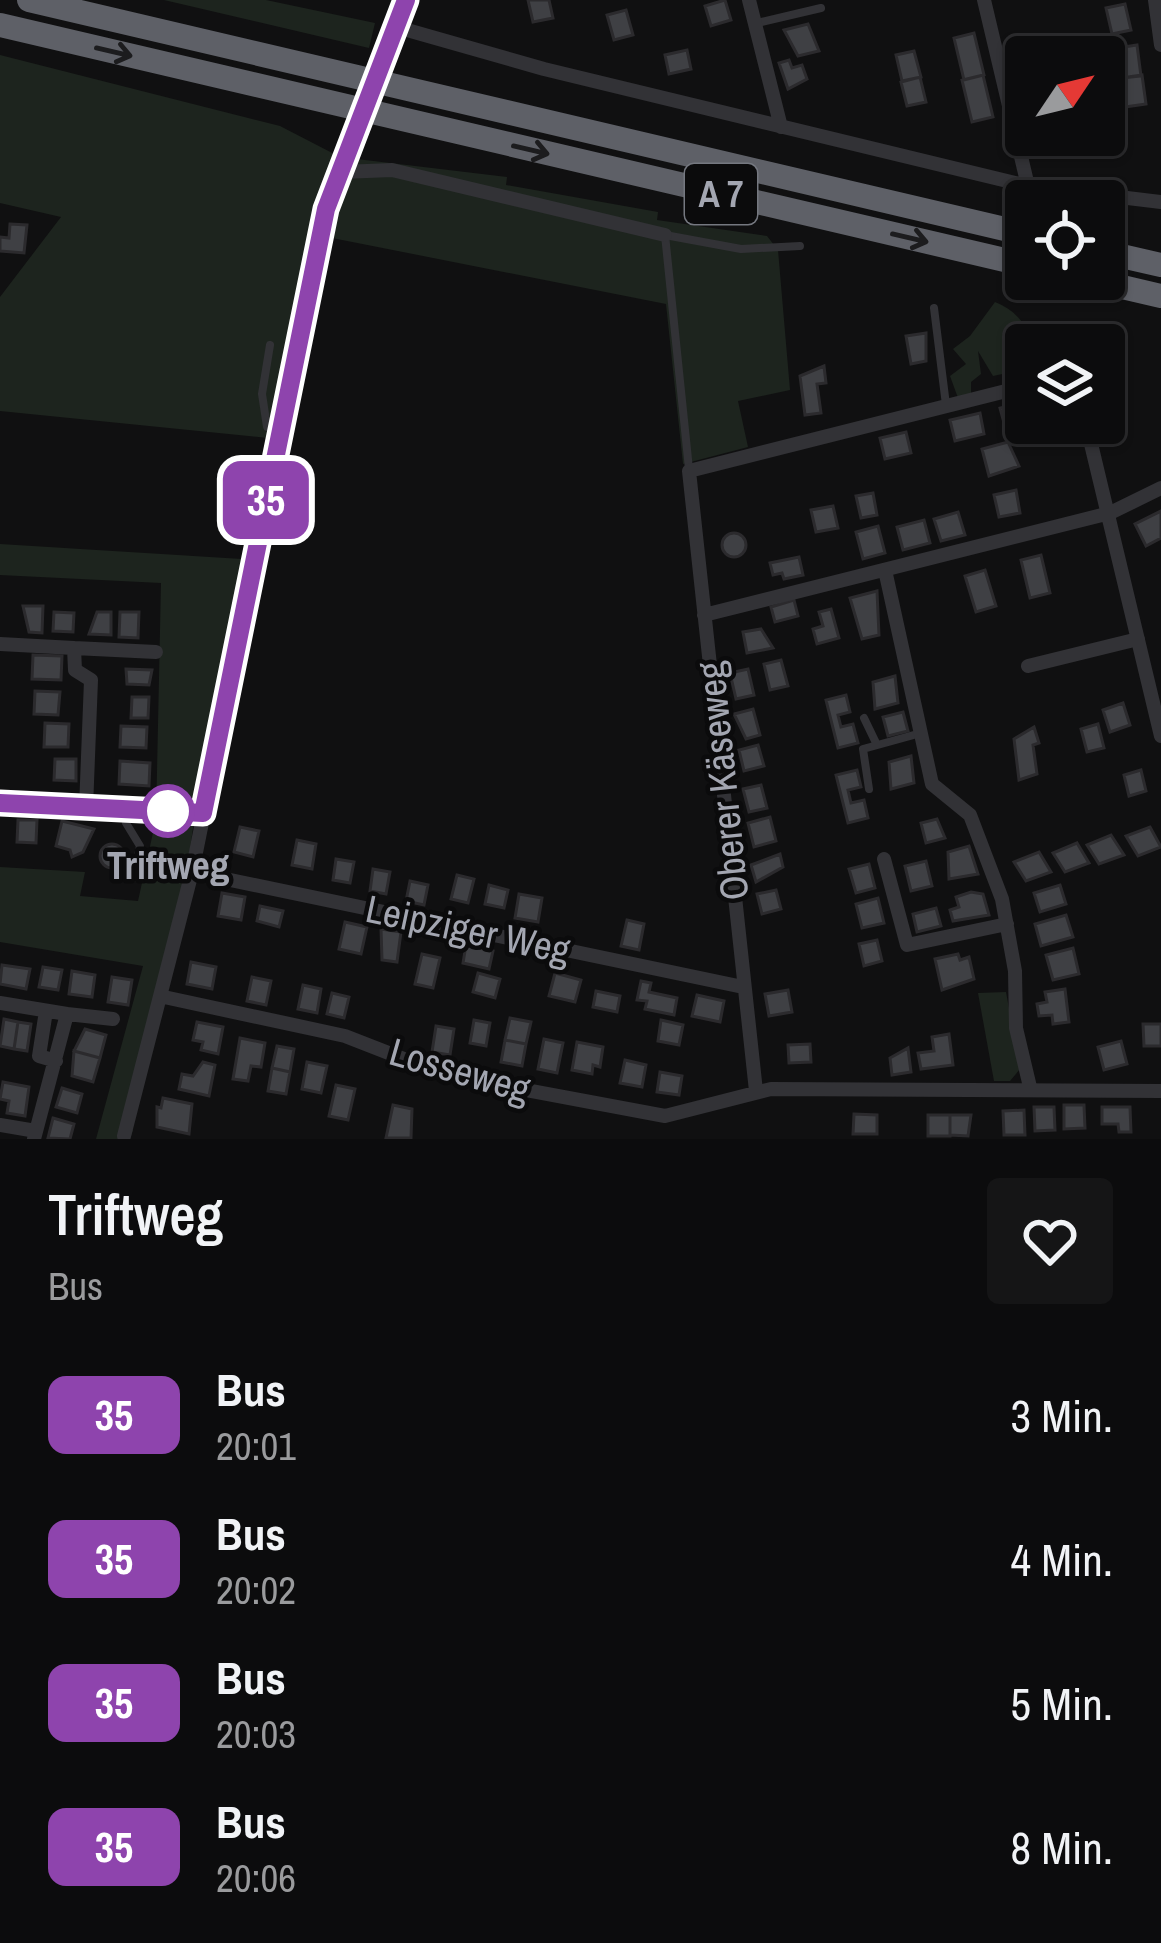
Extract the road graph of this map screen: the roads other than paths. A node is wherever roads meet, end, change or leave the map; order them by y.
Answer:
1 (29, 0) edge
2 (406, 0) edge
3 (749, 0) edge
4 (984, 0) edge
5 (1155, 0) edge
6 (821, 8) dead end
7 (755, 23) junction
8 (0, 26) edge
9 (393, 26) junction
10 (1161, 45) edge
11 (781, 127) junction
12 (345, 164) junction
13 (1027, 180) edge
14 (1005, 181) edge
15 (1125, 198) edge
16 (1161, 202) edge
17 (1005, 229) edge
18 (665, 235) junction
19 (800, 246) dead end
20 (1125, 257) edge
21 (1005, 260) edge
22 (1161, 265) edge
23 (1125, 288) edge
24 (1161, 296) edge
25 (934, 308) dead end
26 (270, 345) dead end
27 (1005, 392) edge
28 (947, 407) junction
29 (280, 429) junction
30 (1092, 444) edge
31 (689, 471) junction
32 (1161, 488) edge
33 (1110, 513) junction
34 (885, 570) junction
35 (704, 615) junction
36 (1138, 639) junction
37 (0, 644) edge
38 (74, 647) junction
39 (156, 652) dead end
40 (1028, 666) dead end
41 (864, 718) dead end
42 (922, 732) junction
43 (1161, 736) edge
44 (877, 745) junction
45 (869, 789) dead end
46 (0, 803) edge
47 (86, 808) junction
48 (127, 810) junction
49 (203, 813) junction
50 (884, 859) dead end
51 (192, 872) junction
52 (133, 878) dead end
53 (1007, 924) junction
54 (743, 987) junction
55 (164, 997) junction
56 (0, 1003) edge
57 (46, 1011) junction
58 (67, 1014) junction
59 (112, 1019) dead end
60 (56, 1060) junction
61 (1030, 1087) junction
62 (756, 1091) junction
63 (1161, 1091) edge
64 (0, 1125) edge
65 (35, 1135) edge
66 (124, 1136) edge

1 - 17 highway, A 7
2 - 9 street
3 - 7 street
4 - 13 street
5 - 10 street
6 - 7 lane
7 - 11 street
8 -> 21 highway, A 7
9 - 11 street
9 - 12 street
11 - 14 street
12 - 18 street
12 - 29 street
15 - 16 street
18 - 19 lane
18 - 31 lane
20 - 22 highway
23 - 24 highway
25 - 28 lane
26 - 29 lane
27 - 28 street
28 - 31 street
29 - 49 street
30 - 33 street
31 - 35 street, Oberer Käseweg
32 - 33 street
33 - 34 street
33 - 36 street
34 - 35 street
34 - 42 street
35 - 54 street, Oberer Käseweg
36 - 40 street
36 - 43 street
37 - 38 street
38 - 39 street
38 - 47 street
41 - 44 lane
42 - 44 lane
42 - 53 street
44 - 45 lane
46 - 47 street
47 - 48 street
48 - 49 street
48 - 52 lane
49 - 51 street
50 - 53 street
51 - 54 street, Leipziger Weg
51 - 55 street
53 - 61 street
54 - 62 street, Oberer Käseweg
55 - 62 street, Losseweg
55 - 66 street
56 - 57 street
57 - 58 street
57 - 60 street
58 - 59 street
58 - 60 street
60 - 65 street
61 - 62 street, Losseweg
61 - 63 street, Losseweg
64 - 65 street

